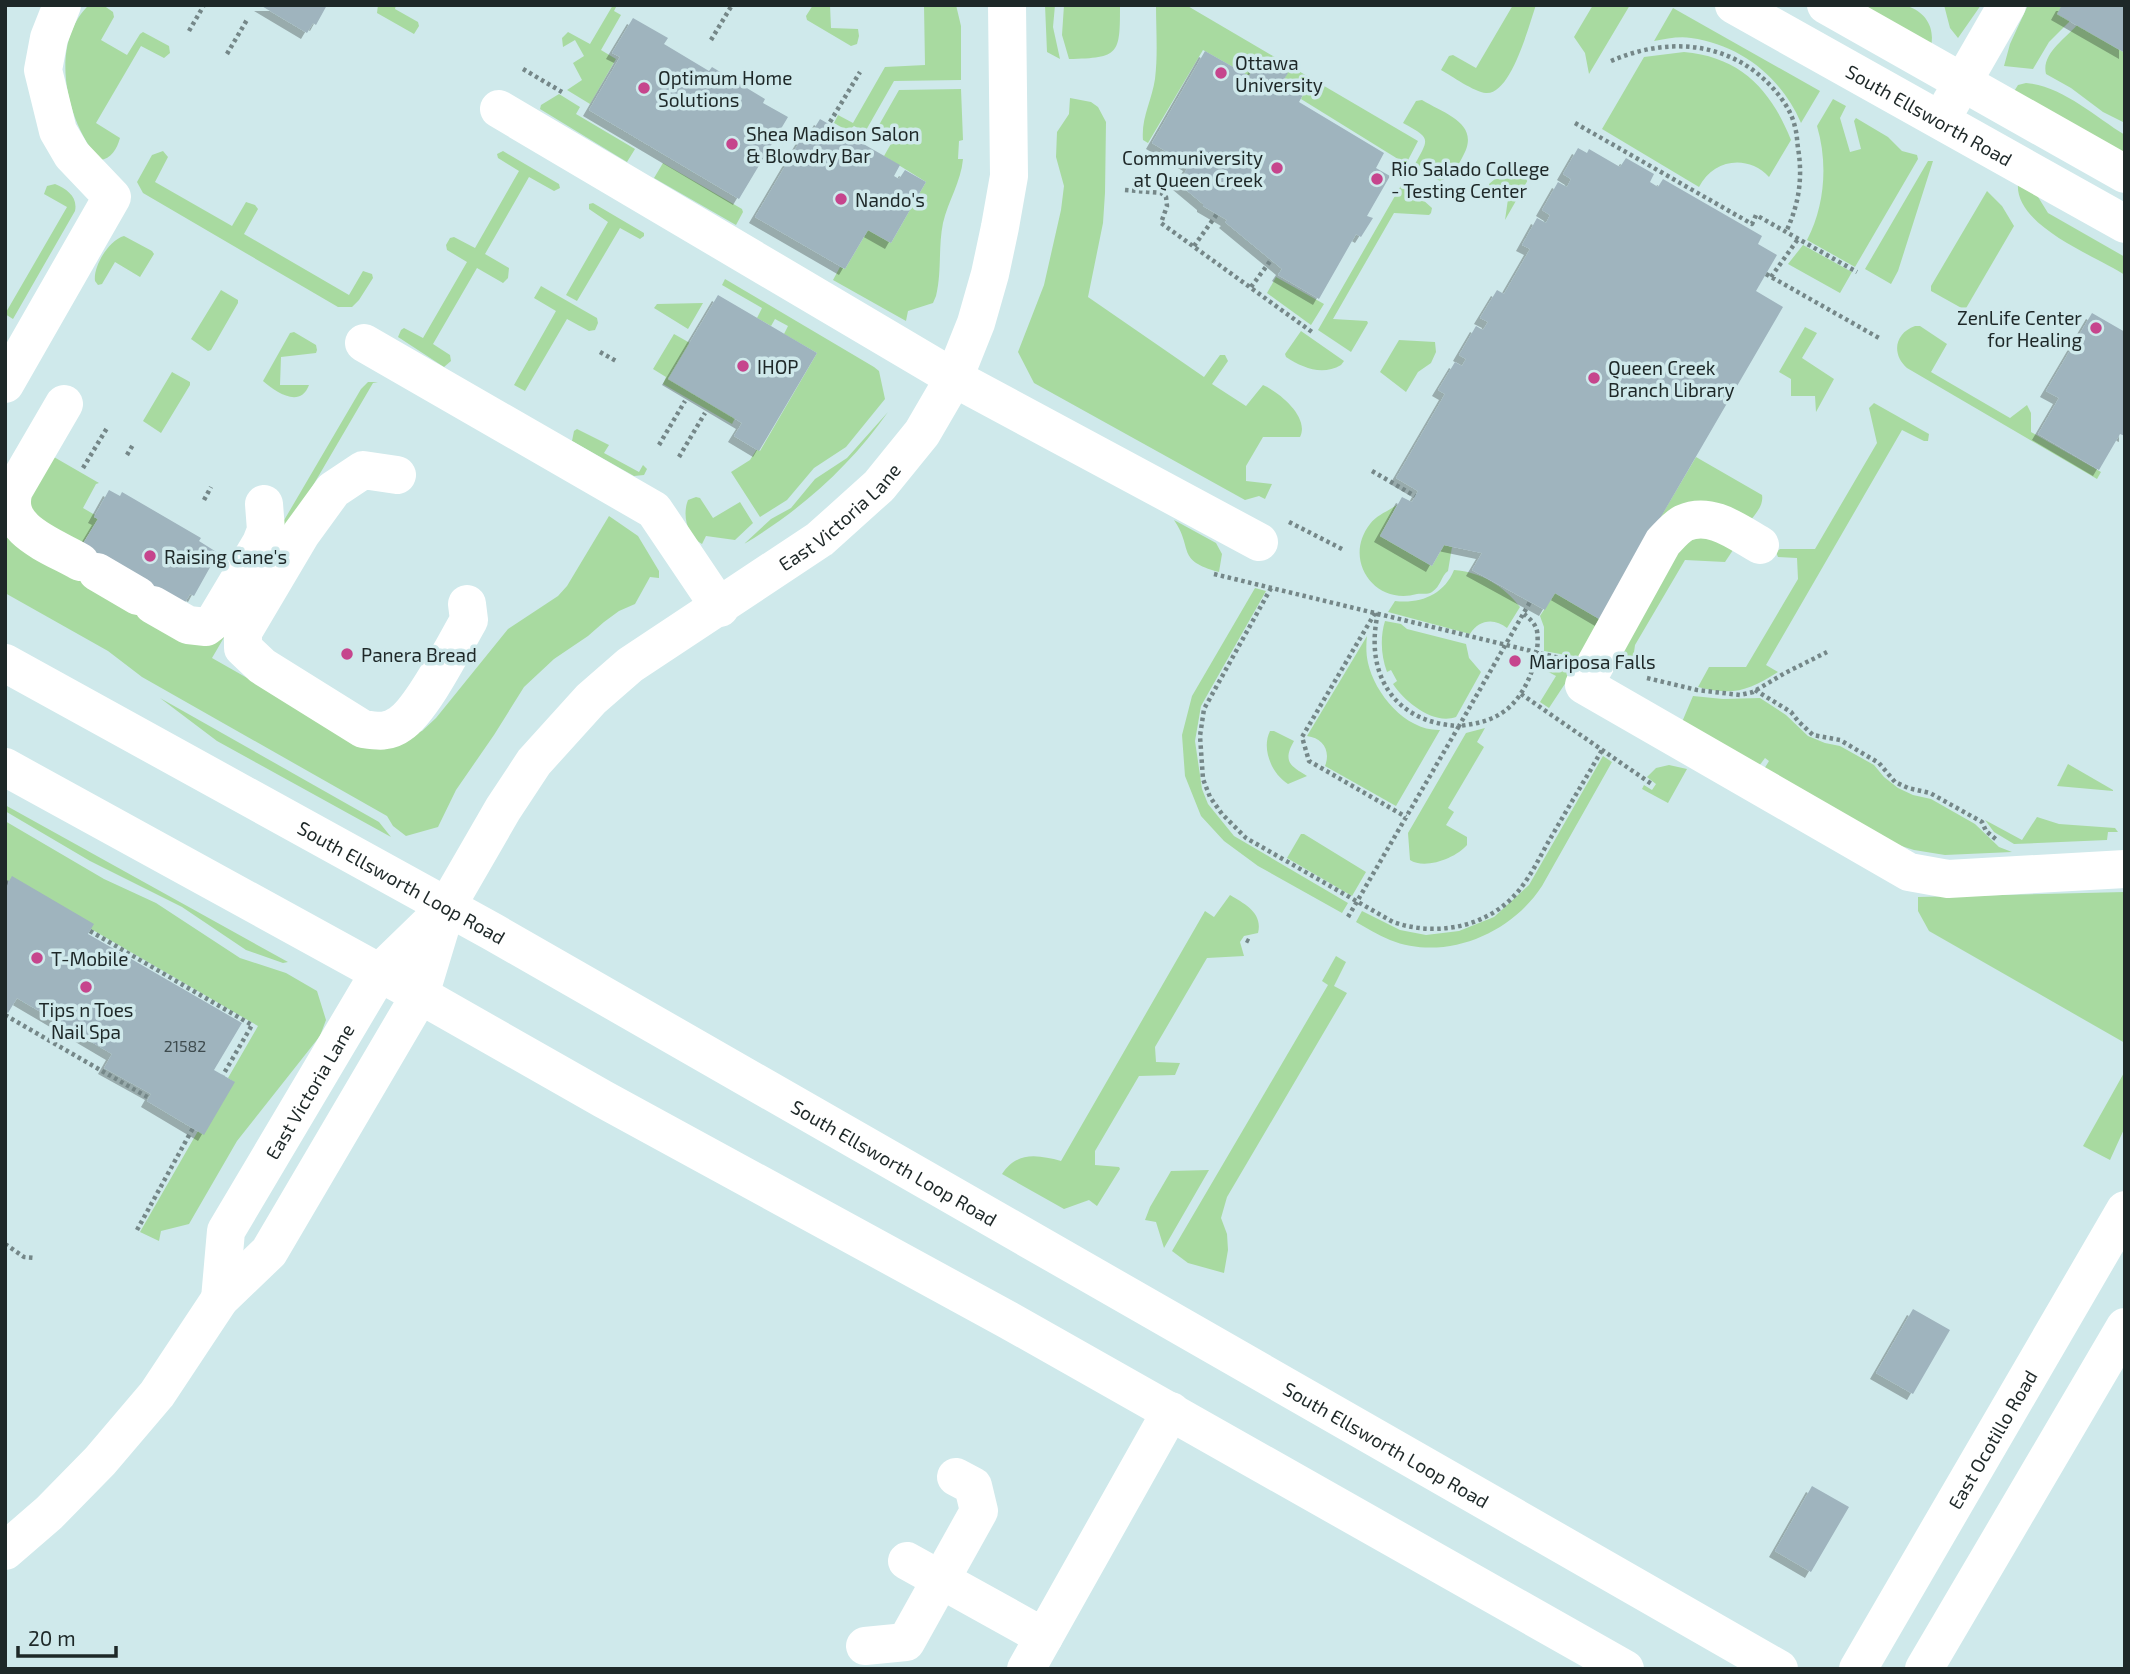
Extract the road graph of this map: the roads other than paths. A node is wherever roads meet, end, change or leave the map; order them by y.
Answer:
1 (62, 5) edge
2 (1007, 5) edge
3 (1734, 5) edge
4 (1825, 5) edge
5 (2007, 5) edge
6 (1962, 83) junction
7 (499, 109) dead end
8 (1940, 121) junction
9 (2125, 174) edge
10 (2125, 224) edge
11 (364, 343) dead end
12 (954, 378) junction
13 (5, 384) edge
14 (64, 404) dead end
15 (397, 475) dead end
16 (264, 504) dead end
17 (1272, 531) road end
18 (1760, 545) dead end
19 (467, 604) dead end
20 (720, 608) junction
21 (5, 663) edge
22 (5, 767) edge
23 (2125, 869) edge
24 (447, 906) junction
25 (379, 973) junction
26 (420, 995) junction
27 (2125, 1210) edge
28 (219, 1299) junction
29 (2125, 1327) edge
30 (1171, 1411) junction
31 (956, 1477) dead end
32 (5, 1551) edge
33 (907, 1561) dead end
34 (941, 1579) junction
35 (865, 1646) dead end
36 (1035, 1653) edge
37 (1625, 1669) edge
38 (1780, 1669) edge
39 (1858, 1669) edge
40 (1924, 1669) edge

1 - 13 main road
2 - 12 main road, East Victoria Lane
3 - 8 main road, South Ellsworth Road
4 - 6 main road
5 - 6 main road
6 - 8 main road
6 - 9 main road
7 - 12 main road
8 - 10 main road, South Ellsworth Road
11 - 20 main road
12 - 17 main road
12 - 20 main road, East Victoria Lane
14 - 16 main road
15 - 19 main road
18 - 23 main road
20 - 24 main road, East Victoria Lane
21 - 24 main road, South Ellsworth Loop Road
22 - 25 main road
24 - 25 main road, East Victoria Lane
24 - 26 main road, East Victoria Lane
24 - 38 main road, South Ellsworth Loop Road
25 - 26 main road
25 - 28 main road, East Victoria Lane
26 - 28 main road, East Victoria Lane
26 - 30 main road
27 - 39 main road, East Ocotillo Road
28 - 32 main road, East Victoria Lane
29 - 40 main road
30 - 36 main road
30 - 37 main road
31 - 34 main road
33 - 34 main road
34 - 35 main road
34 - 36 main road

